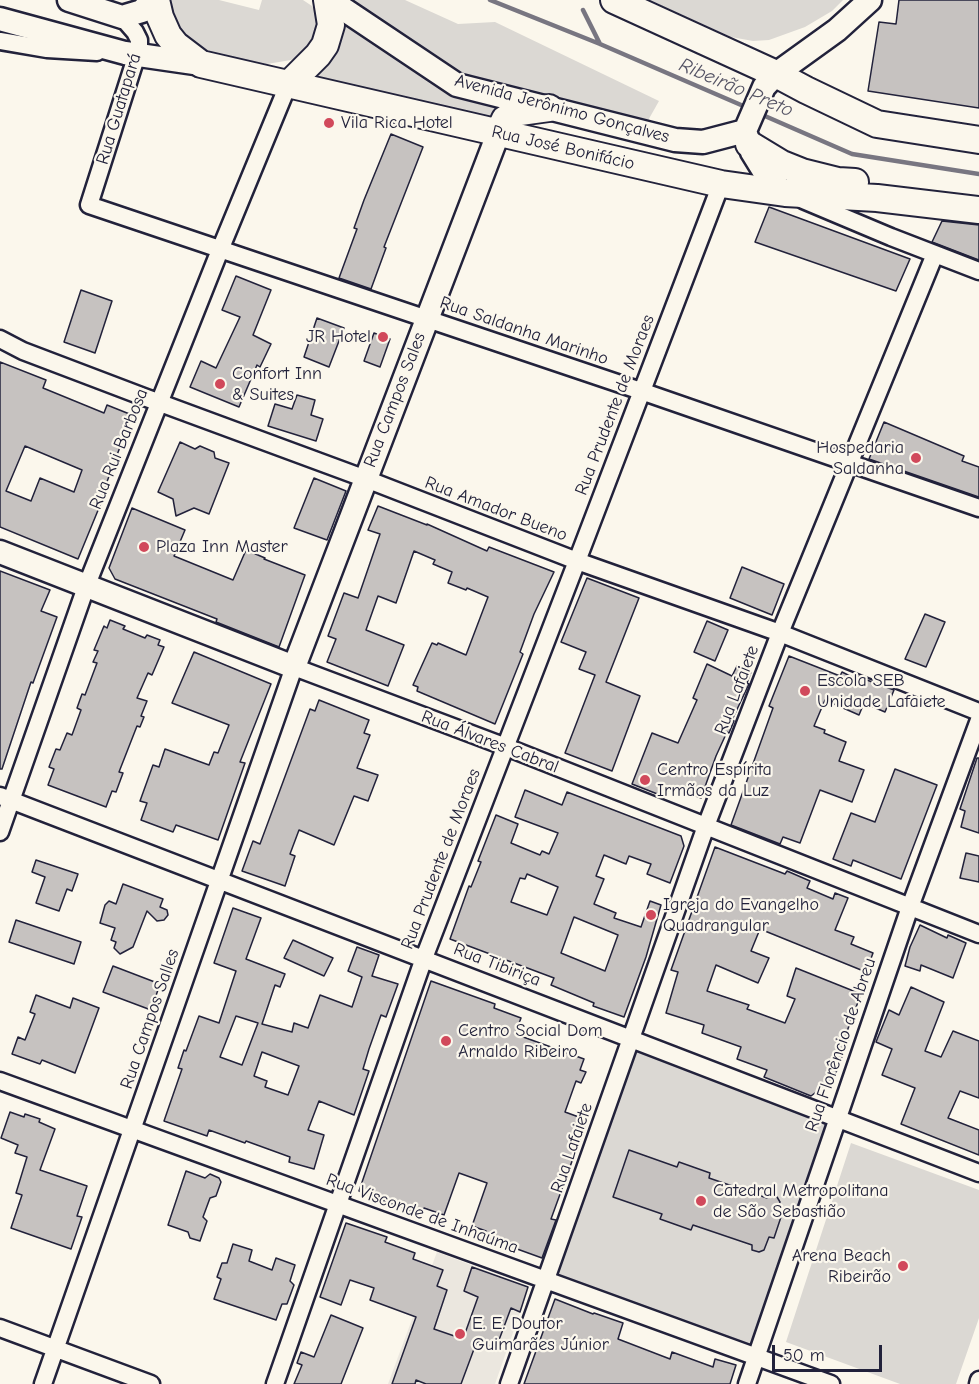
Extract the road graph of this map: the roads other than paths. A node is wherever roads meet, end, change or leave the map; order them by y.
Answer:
1 (2, 0) edge
2 (69, 0) edge
3 (154, 0) edge
4 (328, 0) edge
5 (614, 0) edge
6 (870, 0) edge
7 (0, 8) edge
8 (122, 17) junction
9 (0, 19) edge
10 (0, 41) edge
11 (131, 54) junction
12 (201, 64) junction
13 (770, 81) junction
14 (288, 85) junction
15 (549, 108) junction
16 (498, 134) junction
17 (747, 134) junction
18 (979, 140) edge
19 (721, 184) junction
20 (785, 193) junction
21 (90, 205) joint
22 (937, 205) junction
23 (979, 210) edge
24 (219, 250) junction
25 (934, 254) junction
26 (979, 271) edge
27 (426, 318) junction
28 (0, 339) edge
29 (641, 391) junction
30 (159, 403) junction
31 (849, 464) junction
32 (366, 479) junction
33 (979, 508) edge
34 (0, 552) edge
35 (578, 561) junction
36 (86, 587) junction
37 (780, 633) junction
38 (294, 667) junction
39 (979, 712) edge
40 (979, 720) edge
41 (506, 747) junction
42 (5, 798) edge
43 (706, 826) junction
44 (0, 832) edge
45 (219, 881) junction
46 (910, 907) junction
47 (979, 934) edge
48 (424, 958) junction
49 (631, 1038) junction
50 (0, 1081) edge
51 (836, 1118) junction
52 (131, 1130) junction
53 (979, 1173) edge
54 (339, 1203) junction
55 (546, 1280) junction
56 (0, 1328) edge
57 (55, 1349) junction
58 (757, 1356) junction
59 (43, 1384) edge
60 (151, 1384) edge
61 (275, 1384) edge
62 (509, 1384) edge
63 (747, 1384) edge
64 (831, 1384) edge

1 - 7 main road
2 - 8 main road
3 - 8 main road
3 - 12 main road
4 - 14 main road
4 - 15 main road, Avenida Jerônimo Gonçalves
5 - 13 main road
6 - 13 main road
8 - 11 street, Rua Guatapará
9 - 11 main road, Rua José Bonifácio
10 - 11 street
11 - 12 main road, Rua José Bonifácio
11 - 21 street, Rua Guatapará
12 - 14 main road, Rua José Bonifácio
13 - 17 main road
13 - 18 main road
14 - 16 main road, Rua José Bonifácio
14 - 24 street, Rua Rui Barbosa
15 - 16 main road
15 - 17 main road, Avenida Jerônimo Gonçalves
16 - 19 main road, Rua José Bonifácio
16 - 27 main road, Rua Campos Sales
17 - 20 main road
17 - 22 main road
19 - 20 main road, Rua José Bonifácio
19 - 29 street, Rua Prudente de Moraes
20 - 22 main road
20 - 25 street, Rua José Bonifácio
21 - 24 street, Rua Saldanha Marinho
22 - 23 main road
24 - 27 street, Rua Saldanha Marinho
24 - 30 street, Rua Rui Barbosa
25 - 26 street, Rua José Bonifácio
25 - 31 street, Rua Lafaiete
27 - 29 street, Rua Saldanha Marinho
27 - 32 main road, Rua Campos Sales
28 - 30 street, Rua Amador Bueno
29 - 31 street, Rua Saldanha Marinho
29 - 35 street, Rua Prudente de Moraes
30 - 32 street, Rua Amador Bueno
30 - 36 street, Rua Rui Barbosa
31 - 33 street, Rua Saldanha Marinho
31 - 37 street, Rua Lafaiete
32 - 35 street, Rua Amador Bueno
32 - 38 main road, Rua Campos Sales
34 - 36 main road, Rua Álvares Cabral
35 - 37 street, Rua Amador Bueno
35 - 41 street, Rua Prudente de Moraes
36 - 38 main road, Rua Álvares Cabral
36 - 42 street, Rua Rui Barbosa
37 - 39 street, Rua Amador Bueno
37 - 43 street, Rua Lafaiete
38 - 41 street, Rua Álvares Cabral
38 - 45 street, Rua Campos Salles
40 - 46 street, Rua Florêncio de Abreu
41 - 43 street, Rua Álvares Cabral
41 - 48 street, Rua Prudente de Moraes
42 - 44 street, Rua Rui Barbosa
42 - 45 street, Rua Tibiriça
43 - 46 street, Rua Álvares Cabral
43 - 49 street, Rua Lafaiete
45 - 48 street, Rua Tibiriça
45 - 52 street, Rua Campos Salles
46 - 47 street, Rua Álvares Cabral
46 - 51 street, Rua Florêncio de Abreu
48 - 49 street, Rua Tibiriça
48 - 54 street, Rua Prudente de Moraes
49 - 51 street, Rua Tibiriça
49 - 55 street, Rua Lafaiete
50 - 52 street, Rua Visconde de Inhaúma
51 - 53 street, Rua Tibiriça
51 - 58 street, Rua Florêncio de Abreu
52 - 54 street, Rua Visconde de Inhaúma
52 - 57 street, Rua Campos Salles
54 - 55 street, Rua Visconde de Inhaúma
54 - 61 street, Rua Prudente de Moraes
55 - 58 street, Rua Visconde de Inhaúma
55 - 62 street, Rua Lafaiete
56 - 57 street
57 - 59 street, Rua Campos Salles
57 - 60 street
58 - 63 street, Rua Florêncio de Abreu
58 - 64 street, Rua Visconde de Inhaúma

